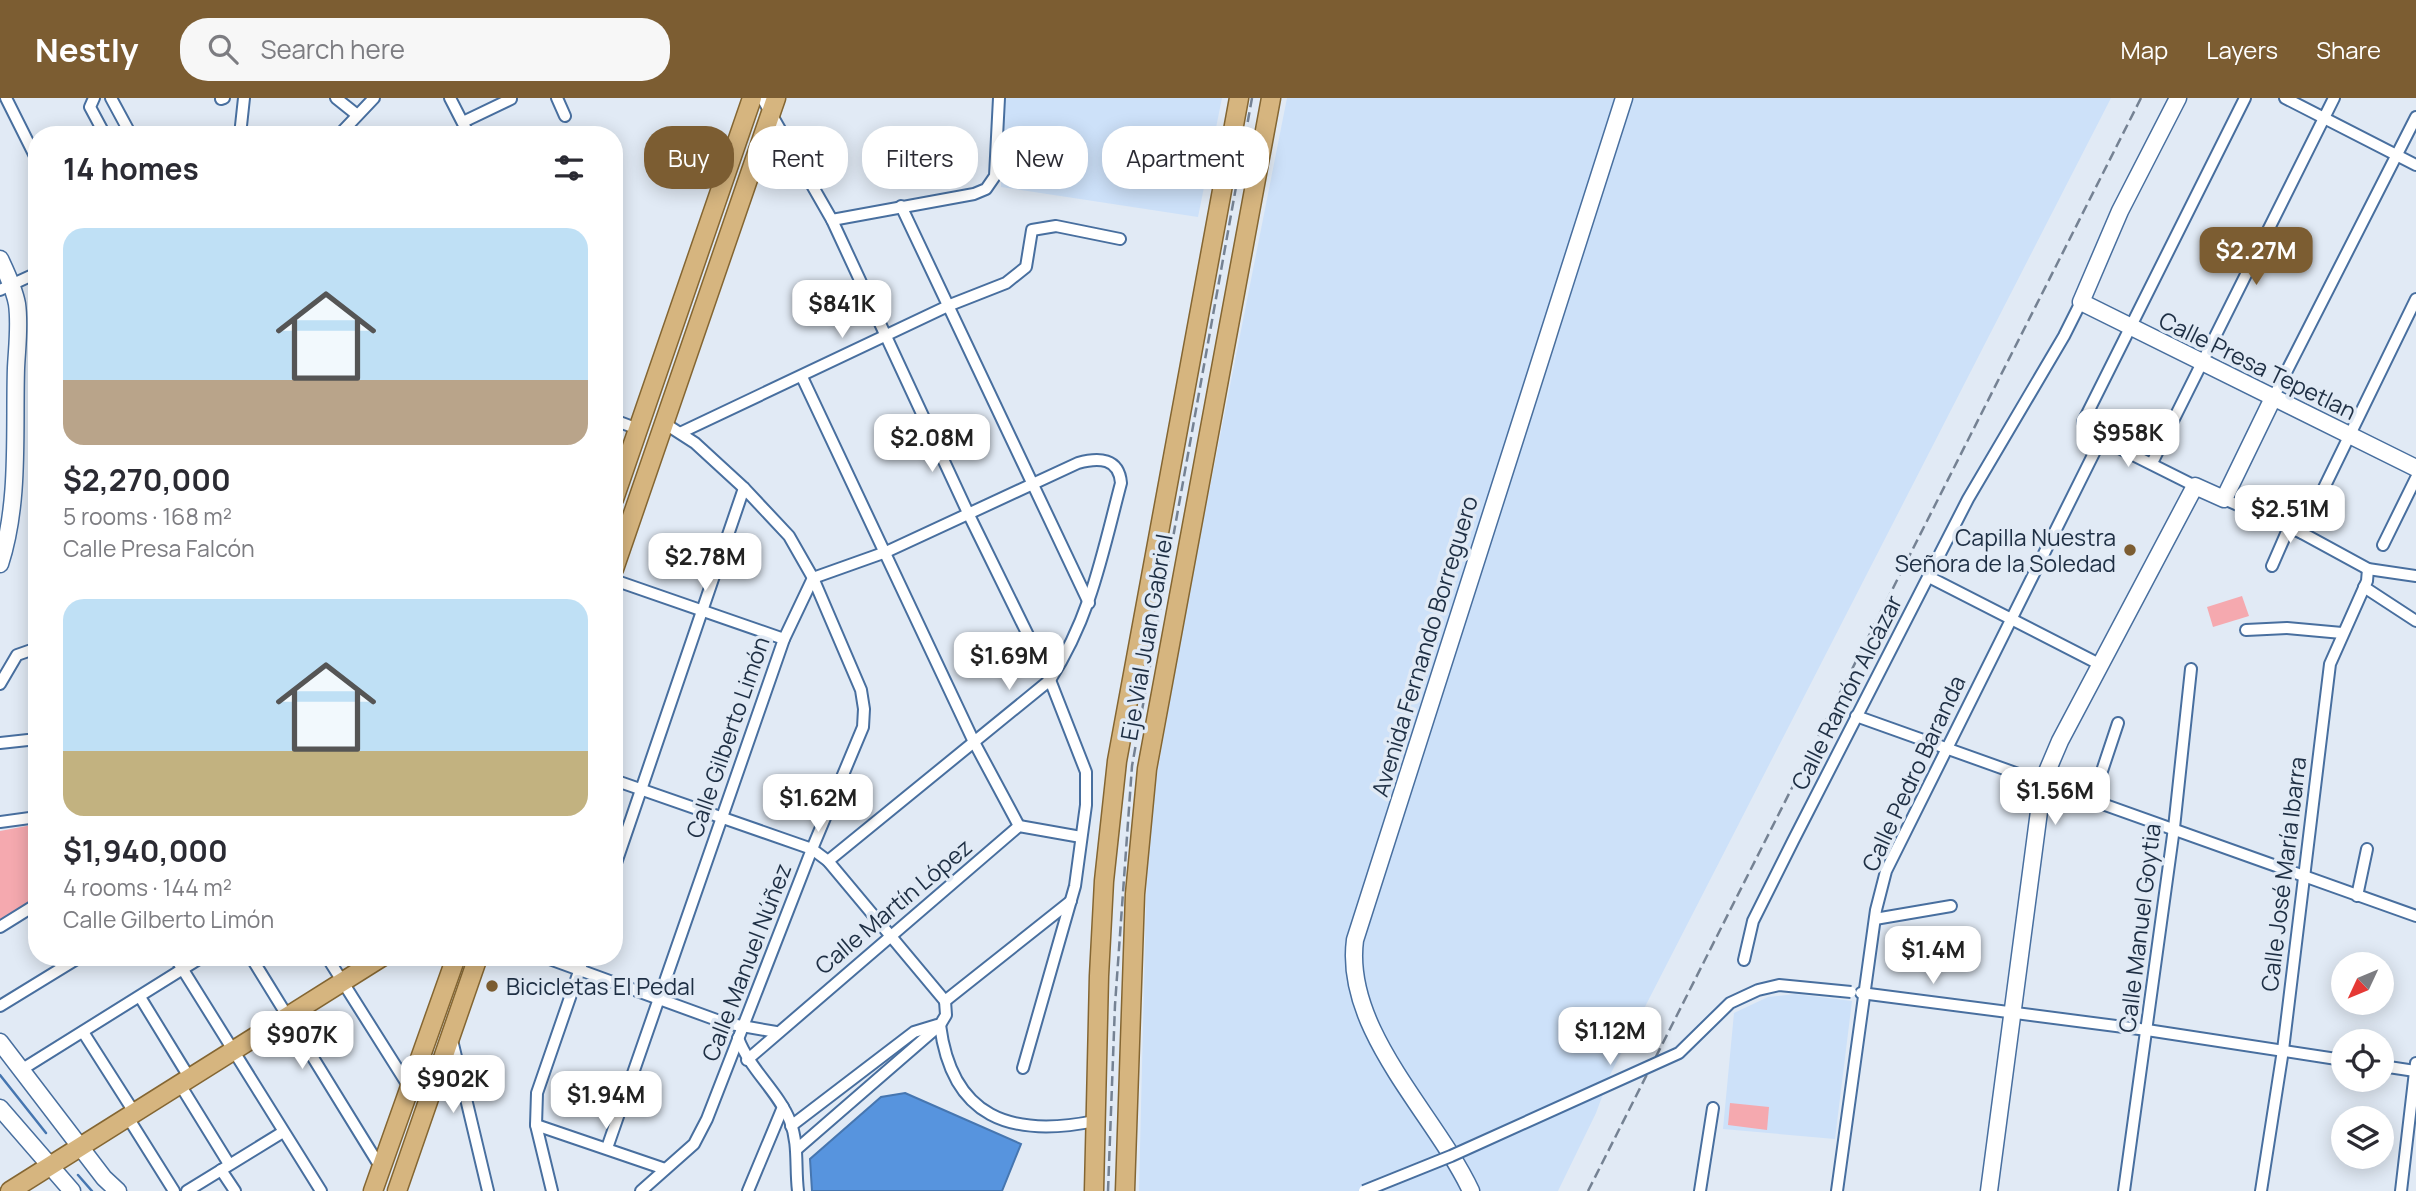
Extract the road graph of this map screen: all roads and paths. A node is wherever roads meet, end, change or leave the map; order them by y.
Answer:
1 (6, 98) edge
2 (111, 98) edge
3 (244, 98) edge
4 (336, 98) edge
5 (374, 98) edge
6 (450, 98) edge
7 (557, 98) edge
8 (752, 98) edge
9 (762, 98) edge
10 (999, 98) edge
11 (1239, 98) edge
12 (1271, 98) edge
13 (1623, 98) edge
14 (2178, 98) edge
15 (2245, 98) edge
16 (2285, 98) edge
17 (2334, 98) edge
18 (511, 99) edge
19 (92, 100) edge
20 (773, 106) edge
21 (356, 114) junction
22 (565, 116) dead end
23 (2416, 117) edge
24 (2324, 118) junction
25 (463, 122) junction
26 (102, 126) edge
27 (126, 126) edge
28 (241, 126) edge
29 (346, 126) edge
30 (465, 126) edge
31 (28, 142) edge
32 (2397, 155) junction
33 (2416, 164) edge
34 (901, 206) junction
35 (832, 220) junction
36 (1119, 239) dead end
37 (0, 259) edge
38 (28, 277) edge
39 (6, 287) edge
40 (2416, 299) edge
41 (2081, 302) junction
42 (950, 305) junction
43 (2129, 326) junction
44 (886, 336) junction
45 (2200, 361) junction
46 (802, 377) junction
47 (2274, 396) junction
48 (623, 423) edge
49 (664, 423) junction
50 (638, 429) junction
51 (682, 432) junction
52 (2349, 435) junction
53 (2101, 439) junction
54 (2152, 463) junction
55 (2416, 468) edge
56 (623, 473) edge
57 (2416, 478) edge
58 (1032, 483) junction
59 (2195, 485) junction
60 (744, 488) junction
61 (2224, 499) junction
62 (969, 515) junction
63 (2289, 527) junction
64 (4, 531) edge
65 (2302, 533) junction
66 (623, 543) edge
67 (2383, 545) dead end
68 (886, 552) junction
69 (0, 564) edge
70 (2272, 566) dead end
71 (2368, 569) junction
72 (2416, 576) edge
73 (813, 578) junction
74 (1929, 578) junction
75 (623, 583) edge
76 (2364, 587) junction
77 (1089, 603) junction
78 (704, 610) junction
79 (2012, 620) junction
80 (2416, 621) edge
81 (2246, 630) dead end
82 (2342, 633) junction
83 (784, 639) junction
84 (28, 651) edge
85 (2101, 665) junction
86 (2191, 669) dead end
87 (1050, 680) junction
88 (0, 684) edge
89 (1856, 716) junction
90 (2118, 723) dead end
91 (28, 740) edge
92 (974, 742) junction
93 (0, 744) edge
94 (1945, 747) junction
95 (2043, 781) junction
96 (623, 783) edge
97 (641, 789) junction
98 (2092, 801) junction
99 (721, 817) junction
100 (28, 818) edge
101 (0, 822) edge
102 (1019, 826) junction
103 (2174, 828) junction
104 (1082, 837) junction
105 (623, 842) edge
106 (812, 849) junction
107 (2367, 849) dead end
108 (828, 861) junction
109 (2302, 875) junction
110 (2357, 896) junction
111 (1071, 901) junction
112 (1951, 906) dead end
113 (28, 910) edge
114 (2416, 916) edge
115 (1875, 919) junction
116 (0, 927) edge
117 (891, 936) junction
118 (1744, 960) dead end
119 (65, 966) edge
120 (180, 966) edge
121 (187, 966) edge
122 (256, 966) edge
123 (333, 966) edge
124 (361, 966) edge
125 (453, 966) edge
126 (475, 966) edge
127 (565, 966) edge
128 (581, 966) edge
129 (182, 969) junction
130 (579, 972) junction
131 (343, 982) junction
132 (1865, 993) junction
133 (140, 997) junction
134 (659, 1000) junction
135 (945, 1001) junction
136 (0, 1006) edge
137 (2012, 1013) junction
138 (287, 1017) junction
139 (940, 1025) junction
140 (2147, 1030) junction
141 (82, 1031) junction
142 (450, 1031) junction
143 (776, 1032) junction
144 (740, 1033) junction
145 (0, 1042) edge
146 (2283, 1050) junction
147 (232, 1051) junction
148 (2331, 1058) edge
149 (747, 1060) junction
150 (2394, 1066) edge
151 (2416, 1067) edge
152 (1023, 1068) dead end
153 (21, 1070) junction
154 (184, 1080) junction
155 (409, 1087) junction
156 (2415, 1090) edge
157 (783, 1107) junction
158 (0, 1108) edge
159 (1713, 1108) dead end
160 (130, 1114) junction
161 (1095, 1121) junction
162 (536, 1125) junction
163 (791, 1126) junction
164 (283, 1132) junction
165 (77, 1148) junction
166 (607, 1148) junction
167 (797, 1149) junction
168 (54, 1163) junction
169 (225, 1167) junction
170 (381, 1168) junction
171 (665, 1169) junction
172 (10, 1191) edge
173 (72, 1191) edge
174 (118, 1191) edge
175 (174, 1191) edge
176 (187, 1191) edge
177 (235, 1191) edge
178 (321, 1191) edge
179 (373, 1191) edge
180 (397, 1191) edge
181 (488, 1191) edge
182 (552, 1191) edge
183 (641, 1191) edge
184 (748, 1191) edge
185 (798, 1191) edge
186 (1094, 1191) edge
187 (1125, 1191) edge
188 (1364, 1191) edge
189 (1471, 1191) edge
190 (1700, 1191) edge
191 (1837, 1191) edge
192 (1989, 1191) edge
193 (2124, 1191) edge
194 (2261, 1191) edge
195 (2400, 1191) edge

1 - 31 street
2 - 27 street
3 - 28 street
4 - 21 street
5 - 21 street
6 - 25 street
7 - 22 street
8 - 50 main road
9 - 20 street
10 - 34 street
11 - 161 main road, Eje Vial Juan Gabriel
12 - 187 main road, Eje Vial Juan Gabriel
13 - 189 street, Avenida Fernando Borreguero
14 - 41 street
15 - 43 street
16 - 24 street
17 - 24 street
18 - 25 street
19 - 26 street
20 - 35 street
20 - 49 main road
21 - 29 street
23 - 32 street
24 - 32 street
24 - 45 street
25 - 30 street
32 - 33 street
32 - 47 street
34 - 35 street
34 - 42 street
35 - 44 street
36 - 42 street
37 - 39 street
38 - 39 street
39 - 64 street
40 - 52 street
41 - 43 street, Calle Presa Tepetlan
41 - 74 street, Calle Ramón Alcázar
42 - 44 street
42 - 58 street
43 - 45 street, Calle Presa Tepetlan
43 - 53 street
44 - 46 street
44 - 62 street
45 - 47 street, Calle Presa Tepetlan
45 - 54 street
46 - 51 street
46 - 68 street
47 - 52 street, Calle Presa Tepetlan
47 - 61 street
48 - 50 street
49 - 51 street, Calle Manuel Núñez
49 - 66 main road
50 - 56 main road
51 - 60 street, Calle Manuel Núñez
52 - 55 street, Calle Presa Tepetlan
52 - 65 street
53 - 54 street
53 - 79 street, Calle Pedro Baranda
54 - 59 street
57 - 67 street
58 - 62 street
58 - 77 street
58 - 77 street
59 - 61 street
59 - 85 street
60 - 73 street, Calle Manuel Núñez
60 - 78 street
61 - 63 street
62 - 68 street
62 - 87 street
63 - 65 street
63 - 70 street
64 - 69 street
65 - 71 street
68 - 73 street
68 - 92 street
71 - 72 street
71 - 76 street, Calle José María Ibarra
73 - 83 street, Calle Gilberto Limón
73 - 106 street, Calle Manuel Núñez
74 - 79 street
74 - 89 street, Calle Ramón Alcázar
75 - 78 street
76 - 80 street
76 - 82 street, Calle José María Ibarra
77 - 87 street
78 - 83 street
78 - 97 street
79 - 85 street
79 - 94 street, Calle Pedro Baranda
81 - 82 street
82 - 109 street, Calle José María Ibarra
83 - 99 street, Calle Gilberto Limón
84 - 88 street
85 - 95 street
86 - 103 street, Calle Manuel Goytia
87 - 92 street
87 - 104 street
89 - 94 street
89 - 118 street, Calle Ramón Alcázar
90 - 98 street
91 - 93 street
92 - 102 street
92 - 108 street
94 - 95 street
94 - 115 street, Calle Pedro Baranda
95 - 98 street
95 - 137 street
96 - 97 street
97 - 99 street
97 - 105 street
98 - 103 street
99 - 106 street
99 - 134 street, Calle Gilberto Limón
100 - 101 street
102 - 104 street
102 - 117 street, Calle Martín López
103 - 109 street
103 - 140 street, Calle Manuel Goytia
104 - 111 street
106 - 108 street
106 - 144 street, Calle Manuel Núñez
107 - 110 street
108 - 117 street
109 - 110 street
109 - 146 street, Calle José María Ibarra
110 - 114 street
111 - 135 street
111 - 152 street
112 - 115 street
113 - 116 street
115 - 132 street, Calle Pedro Baranda
117 - 135 street
117 - 143 street, Calle Martín López
119 - 136 street
120 - 129 street
121 - 129 street
122 - 138 street
123 - 131 street
124 - 131 main road
125 - 155 main road
126 - 142 main road
127 - 130 street
128 - 130 street
129 - 133 street
129 - 147 street
130 - 134 street
130 - 162 street
131 - 138 main road
131 - 155 street
132 - 137 street
132 - 188 street, bridge
132 - 191 street, Calle Pedro Baranda
133 - 141 street
133 - 154 street
134 - 144 street
134 - 166 street, Calle Gilberto Limón
135 - 139 street
137 - 140 street
137 - 192 street
138 - 147 main road
138 - 170 street
139 - 161 street
139 - 163 street
139 - 167 street
140 - 146 street
140 - 193 street, Calle Manuel Goytia
141 - 153 street
141 - 160 street
142 - 180 main road
142 - 181 street
143 - 144 street
143 - 149 street, Calle Martín López
144 - 149 street
144 - 171 street, Calle Manuel Núñez
145 - 153 street
146 - 148 street
146 - 194 street, Calle José María Ibarra
147 - 154 main road
147 - 164 street
149 - 157 street
150 - 151 street
151 - 156 street
153 - 165 street
154 - 160 main road
154 - 169 street
155 - 170 main road
156 - 195 street
157 - 163 street
157 - 184 street
158 - 168 street
159 - 190 street
160 - 165 main road
160 - 175 street
161 - 186 main road, Eje Vial Juan Gabriel
162 - 166 street
162 - 182 street
163 - 167 street
164 - 169 street
164 - 178 street
165 - 168 main road
165 - 174 street
166 - 171 street
167 - 185 street
168 - 172 main road
168 - 173 street
169 - 176 street
169 - 177 street
170 - 179 main road
171 - 183 street, Calle Manuel Núñez

